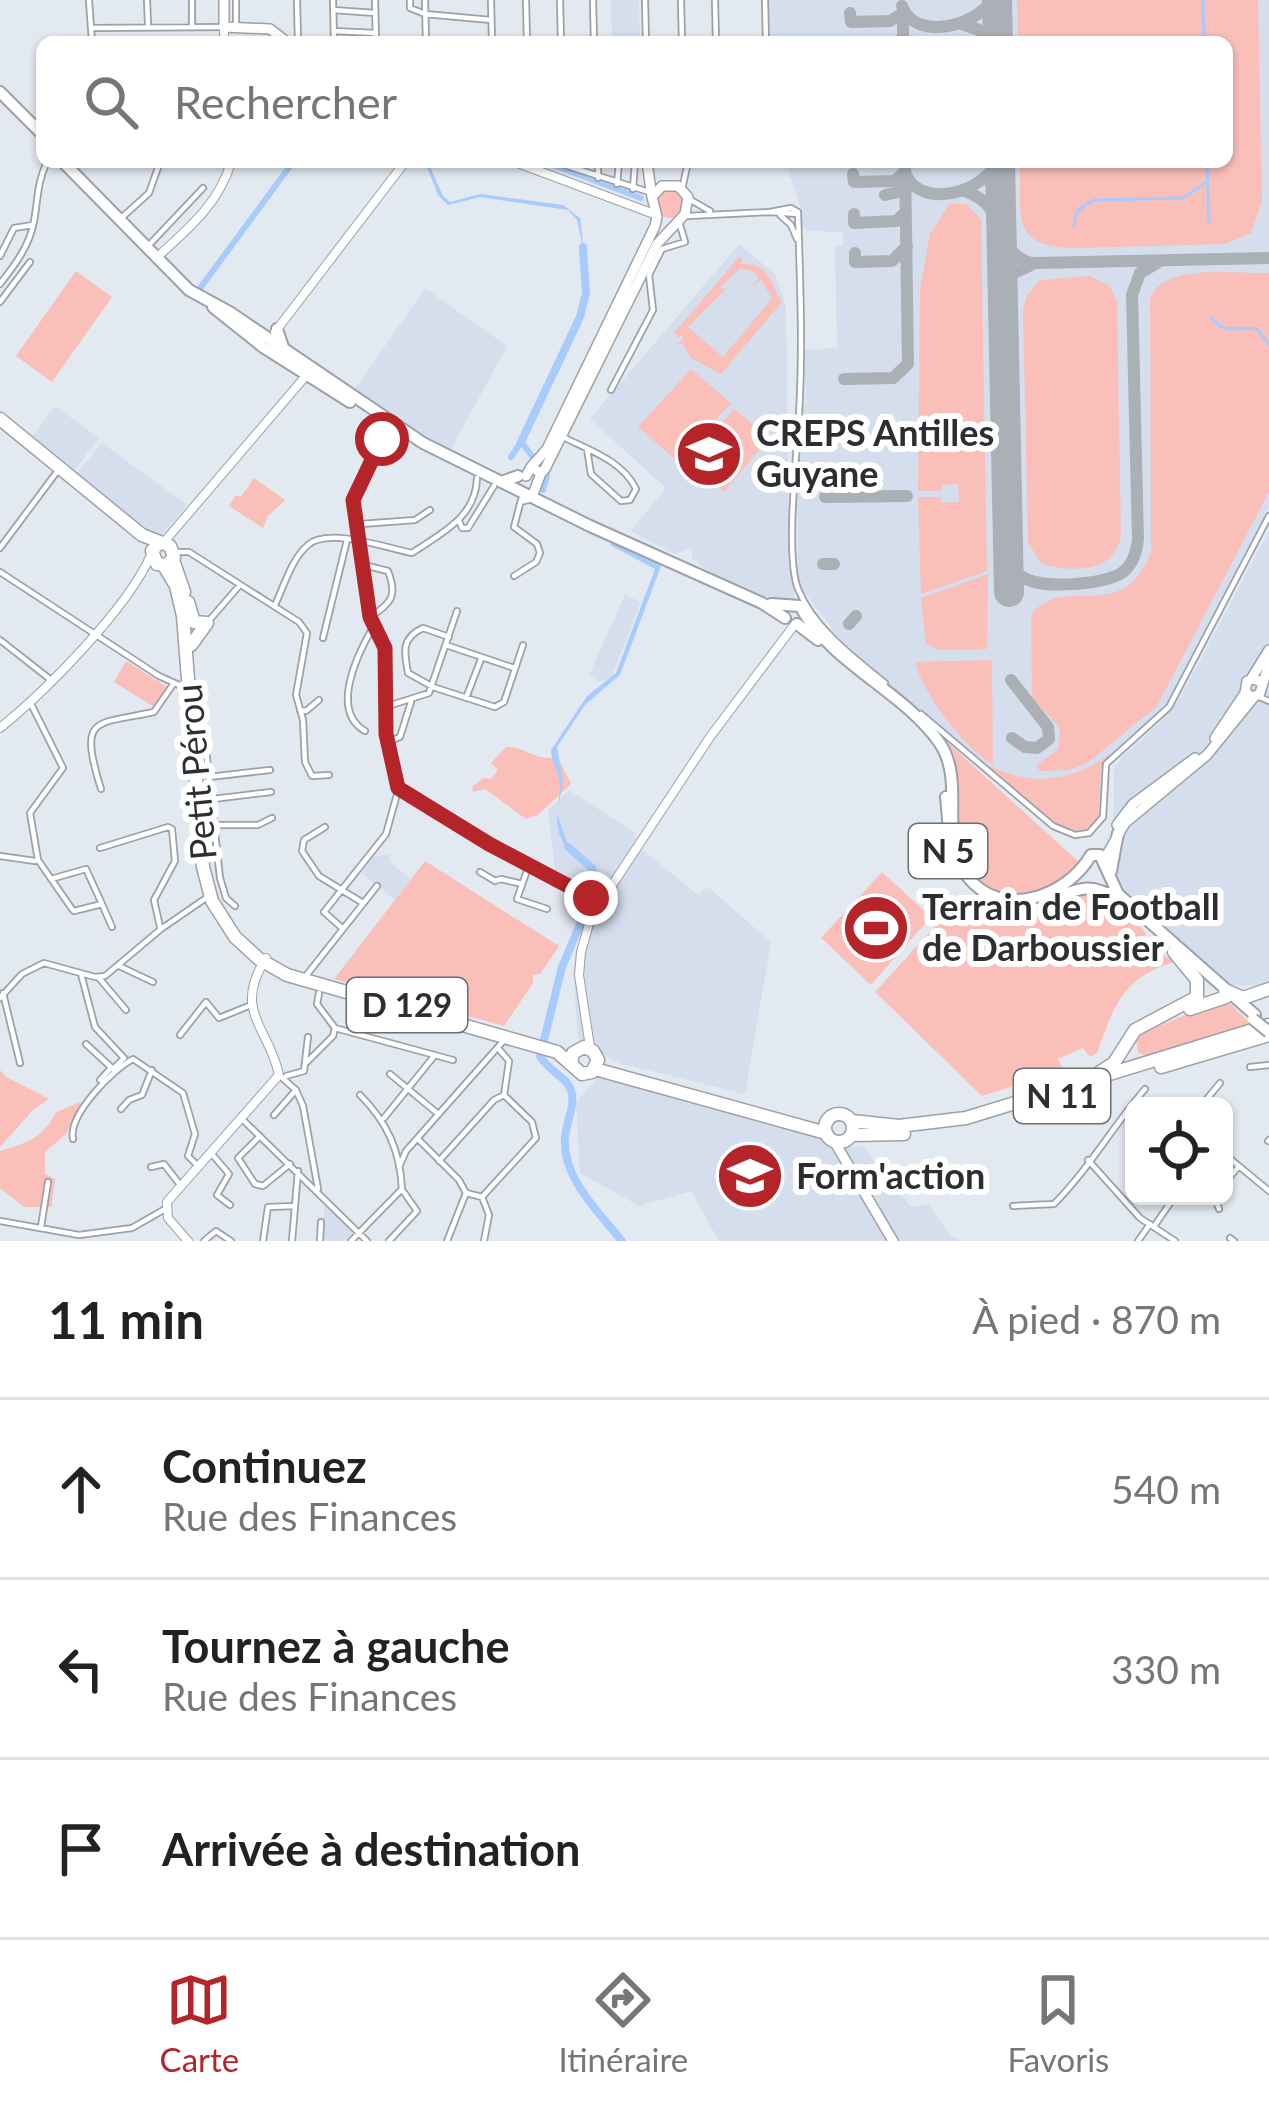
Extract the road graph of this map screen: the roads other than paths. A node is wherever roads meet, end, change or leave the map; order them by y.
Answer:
1 (89, 0) edge
2 (147, 0) edge
3 (192, 0) edge
4 (224, 0) edge
5 (236, 0) edge
6 (297, 0) edge
7 (333, 0) edge
8 (375, 0) edge
9 (410, 0) edge
10 (425, 0) edge
11 (491, 0) edge
12 (526, 0) edge
13 (560, 0) edge
14 (593, 0) edge
15 (644, 0) edge
16 (682, 0) edge
17 (715, 0) edge
18 (766, 0) edge
19 (333, 10) junction
20 (375, 13) junction
21 (425, 14) junction
22 (491, 20) junction
23 (148, 26) junction
24 (194, 27) junction
25 (91, 28) junction
26 (230, 28) junction
27 (334, 31) junction
28 (375, 33) junction
29 (92, 36) edge
30 (227, 36) edge
31 (279, 36) edge
32 (298, 36) edge
33 (334, 36) edge
34 (375, 36) edge
35 (426, 36) edge
36 (492, 36) edge
37 (527, 36) edge
38 (561, 36) edge
39 (594, 36) edge
40 (646, 36) edge
41 (682, 36) edge
42 (716, 36) edge
43 (766, 36) edge
44 (0, 92) edge
45 (0, 102) edge
46 (36, 132) edge
47 (36, 134) edge
48 (44, 168) edge
49 (72, 168) edge
50 (158, 168) edge
51 (229, 168) edge
52 (401, 168) edge
53 (531, 168) edge
54 (573, 168) edge
55 (598, 168) edge
56 (618, 168) edge
57 (634, 168) edge
58 (647, 168) edge
59 (648, 168) edge
60 (686, 168) edge
61 (684, 172) junction
62 (598, 178) junction
63 (617, 184) junction
64 (203, 188) dead end
65 (633, 189) junction
66 (676, 190) junction
67 (651, 196) junction
68 (634, 207) junction
69 (715, 213) junction
70 (774, 213) junction
71 (656, 216) junction
72 (119, 220) junction
73 (679, 220) junction
74 (33, 225) junction
75 (146, 248) junction
76 (799, 250) junction
77 (0, 256) edge
78 (155, 258) junction
79 (30, 262) dead end
80 (0, 284) edge
81 (0, 302) edge
82 (270, 338) junction
83 (280, 351) junction
84 (308, 369) junction
85 (294, 386) junction
86 (611, 390) dead end
87 (0, 423) edge
88 (388, 428) junction
89 (562, 437) junction
90 (587, 449) junction
91 (56, 473) junction
92 (525, 482) junction
93 (476, 484) junction
94 (430, 510) dead end
95 (1269, 516) edge
96 (459, 521) junction
97 (358, 524) junction
98 (590, 526) junction
99 (346, 539) junction
100 (362, 543) junction
101 (0, 548) edge
102 (163, 554) junction
103 (363, 565) junction
104 (0, 572) edge
105 (514, 576) dead end
106 (183, 584) junction
107 (240, 584) junction
108 (275, 605) junction
109 (457, 611) dead end
110 (370, 617) junction
111 (792, 618) junction
112 (207, 623) junction
113 (373, 627) junction
114 (96, 631) junction
115 (323, 638) dead end
116 (0, 640) edge
117 (447, 641) junction
118 (191, 645) junction
119 (523, 645) dead end
120 (1269, 650) edge
121 (482, 659) junction
122 (1269, 663) edge
123 (515, 668) junction
124 (51, 680) junction
125 (174, 683) junction
126 (433, 687) junction
127 (192, 689) junction
128 (1258, 692) edge
129 (466, 698) junction
130 (320, 700) dead end
131 (30, 702) junction
132 (411, 702) junction
133 (388, 706) junction
134 (299, 710) junction
135 (0, 728) edge
136 (364, 731) dead end
137 (205, 740) dead end
138 (388, 742) junction
139 (270, 770) dead end
140 (329, 775) dead end
141 (204, 784) junction
142 (398, 788) junction
143 (101, 789) dead end
144 (271, 792) dead end
145 (212, 799) junction
146 (272, 818) dead end
147 (214, 825) junction
148 (325, 826) dead end
149 (1118, 833) junction
150 (100, 848) dead end
151 (0, 856) edge
152 (38, 860) junction
153 (1096, 864) junction
154 (529, 865) junction
155 (480, 872) dead end
156 (51, 879) junction
157 (522, 884) junction
158 (377, 886) dead end
159 (339, 892) junction
160 (212, 894) junction
161 (1050, 899) junction
162 (593, 900) junction
163 (1125, 901) junction
164 (363, 903) junction
165 (102, 904) junction
166 (236, 905) dead end
167 (547, 909) dead end
168 (1132, 914) junction
169 (112, 927) dead end
170 (341, 927) junction
171 (160, 929) junction
172 (1174, 952) junction
173 (265, 959) junction
174 (119, 966) junction
175 (81, 974) junction
176 (99, 978) junction
177 (304, 980) junction
178 (153, 982) dead end
179 (1269, 991) edge
180 (319, 993) dead end
181 (1226, 993) junction
182 (2, 995) edge
183 (251, 1005) junction
184 (125, 1010) dead end
185 (1262, 1026) edge
186 (334, 1028) junction
187 (180, 1035) dead end
188 (308, 1037) dead end
189 (504, 1040) junction
190 (86, 1043) dead end
191 (435, 1055) junction
192 (1186, 1056) junction
193 (584, 1057) junction
194 (453, 1060) dead end
195 (307, 1062) junction
196 (20, 1063) dead end
197 (1269, 1065) edge
198 (1250, 1066) dead end
199 (111, 1068) junction
200 (152, 1070) junction
201 (390, 1074) dead end
202 (281, 1076) junction
203 (100, 1080) dead end
204 (1220, 1083) dead end
205 (408, 1088) junction
206 (1145, 1089) dead end
207 (296, 1090) junction
208 (360, 1095) dead end
209 (504, 1095) junction
210 (1208, 1097) edge
211 (1026, 1100) junction
212 (121, 1109) dead end
213 (438, 1114) junction
214 (274, 1115) dead end
215 (384, 1118) junction
216 (242, 1119) junction
217 (840, 1131) junction
218 (260, 1136) junction
219 (417, 1138) junction
220 (73, 1139) dead end
221 (211, 1153) junction
222 (1088, 1160) junction
223 (439, 1161) junction
224 (1233, 1161) edge
225 (290, 1163) junction
226 (1239, 1166) junction
227 (152, 1167) dead end
228 (199, 1167) junction
229 (398, 1167) junction
230 (298, 1171) junction
231 (1233, 1173) edge
232 (48, 1182) dead end
233 (181, 1186) junction
234 (402, 1189) junction
235 (317, 1191) junction
236 (1269, 1191) edge
237 (466, 1193) junction
238 (482, 1197) junction
239 (230, 1205) dead end
240 (1168, 1205) edge
241 (1218, 1205) edge
242 (294, 1206) junction
243 (1013, 1206) dead end
244 (165, 1209) junction
245 (1220, 1209) dead end
246 (0, 1221) edge
247 (321, 1222) dead end
248 (1153, 1224) junction
249 (41, 1227) junction
250 (359, 1233) junction
251 (188, 1241) edge
252 (204, 1241) edge
253 (231, 1241) edge
254 (263, 1241) edge
255 (292, 1241) edge
256 (320, 1241) edge
257 (351, 1241) edge
258 (367, 1241) edge
259 (389, 1241) edge
260 (447, 1241) edge
261 (484, 1241) edge
262 (893, 1241) edge
263 (1138, 1241) edge
264 (1175, 1241) edge

1 - 25 street
2 - 23 street
3 - 24 street
4 - 26 main road
5 - 26 street
6 - 32 street
7 - 19 street
8 - 20 street
9 - 21 street
10 - 21 street
11 - 22 street
12 - 37 street
13 - 38 street
14 - 39 street
15 - 40 street
16 - 41 street
17 - 42 street
18 - 43 street
19 - 20 street
19 - 27 street
20 - 28 street
21 - 22 street
21 - 35 street
22 - 36 street
23 - 24 street
23 - 25 street
24 - 26 street
25 - 29 street
26 - 30 street
26 - 31 main road
27 - 28 street
27 - 33 street
28 - 34 street
44 - 46 main road
45 - 47 main road
48 - 74 street
49 - 72 main road, N 5
50 - 72 street
51 - 78 street
52 - 82 street
53 - 68 street
54 - 62 street
55 - 62 street
56 - 63 street
57 - 65 street
58 - 67 main road
59 - 66 main road
60 - 61 street
61 - 66 street
61 - 66 street
62 - 63 street
63 - 65 street
64 - 75 street
65 - 67 street
66 - 67 main road
66 - 69 street
66 - 73 main road
67 - 68 street
67 - 71 main road
68 - 71 street
69 - 70 street
69 - 73 street
70 - 76 street
70 - 76 street
71 - 73 main road
71 - 92 main road
72 - 75 main road, N 5
73 - 86 street
73 - 89 main road
74 - 77 street
74 - 80 street
75 - 78 main road, N 5
76 - 95 street
78 - 82 main road, N 5
79 - 81 street
82 - 83 main road, N 5
82 - 83 main road
83 - 84 main road, N 5
83 - 85 main road
84 - 85 street
84 - 88 main road, N 5
84 - 92 main road, N 5
85 - 102 street
87 - 91 highway
87 - 102 highway
88 - 93 main road, N 5
88 - 97 street
89 - 90 street
89 - 92 main road
90 - 90 street
91 - 101 street
91 - 102 highway
92 - 93 main road, N 5
92 - 96 street
92 - 98 main road, N 5
92 - 98 main road, N 5
92 - 105 street
93 - 96 street
94 - 97 street
96 - 100 street
97 - 100 street
98 - 111 main road, N 5
99 - 100 street
99 - 108 street
99 - 115 street
100 - 103 street
102 - 106 highway, Petit Pérou
102 - 107 street
102 - 114 street
102 - 127 highway, Petit Pérou / D 129
103 - 110 street
103 - 110 street
104 - 114 street
106 - 112 highway
106 - 118 highway, Petit Pérou
107 - 108 street
107 - 112 street
108 - 134 street
109 - 117 street
110 - 113 street
111 - 153 main road, N 5
111 - 161 main road, N 5
111 - 162 street
112 - 118 highway
113 - 133 street
113 - 136 street
114 - 124 street
114 - 125 street
116 - 124 street
117 - 121 street
117 - 126 street
117 - 126 street
118 - 127 highway, Petit Pérou
119 - 123 street
120 - 128 main road
121 - 123 street
121 - 129 street
122 - 128 main road
123 - 129 street
124 - 131 street
125 - 127 street
125 - 143 street
126 - 129 street
126 - 132 street
127 - 141 highway, Petit Pérou / D 129
127 - 141 highway, Petit Pérou / D 129
128 - 149 main road
128 - 153 main road
130 - 134 street
131 - 135 street
131 - 152 street
132 - 133 street
132 - 138 street
133 - 138 street
134 - 140 street
137 - 141 street
138 - 142 street
139 - 141 street
141 - 145 street
141 - 160 highway, Petit Pérou / D 129
142 - 154 street
142 - 159 street
144 - 145 street
145 - 147 street
146 - 147 street
147 - 166 street
148 - 159 street
149 - 153 main road
149 - 163 main road
150 - 171 street
151 - 152 street
152 - 156 street
153 - 161 main road
153 - 163 main road
153 - 168 main road
154 - 157 street
154 - 162 street
155 - 157 street
156 - 165 street
156 - 165 street
157 - 167 street
158 - 164 street
159 - 164 street
159 - 170 street
160 - 171 street
160 - 173 highway, Petit Pérou / D 129
161 - 168 main road
162 - 193 street
163 - 181 main road
164 - 170 street
165 - 169 street
168 - 172 main road
170 - 177 street
171 - 174 street
172 - 181 main road
172 - 211 highway
173 - 177 highway, Petit Pérou / D 129
173 - 183 street
174 - 176 street
174 - 178 street
175 - 176 street
175 - 182 street
175 - 199 street
176 - 184 street
177 - 189 highway, Petit Pérou / D 129
179 - 181 highway
179 - 185 highway
180 - 186 street
181 - 185 main road
181 - 192 highway
182 - 196 street
183 - 187 street
183 - 202 street
185 - 192 highway, N 11
185 - 192 highway, N 11
186 - 191 street
186 - 195 street
188 - 195 street
189 - 193 highway, Petit Pérou / D 129
189 - 209 street
189 - 213 street
190 - 199 street
191 - 194 street
191 - 205 street
192 - 211 highway, N 11
192 - 217 highway, N 11
193 - 217 highway, Petit Pérou / N 11
195 - 202 street
197 - 198 street
199 - 203 street
200 - 212 street
200 - 220 street
200 - 228 street
201 - 205 street
202 - 207 street
202 - 216 street
204 - 210 street
205 - 213 street
205 - 215 street
206 - 222 street
207 - 214 street
207 - 235 street
208 - 215 street
209 - 223 street
209 - 238 street
211 - 217 highway, N 11
213 - 219 street
215 - 229 street
216 - 218 street
216 - 221 street
217 - 262 main road
218 - 225 street
218 - 225 street
219 - 223 street
219 - 229 street
221 - 228 street
221 - 239 street
222 - 243 street
222 - 248 street
223 - 237 street
224 - 226 street
225 - 230 street
226 - 231 street
226 - 236 street
227 - 233 street
228 - 233 street
229 - 234 street
230 - 235 street
230 - 242 street
232 - 249 street
233 - 244 street
234 - 250 street
234 - 259 street
235 - 250 street
237 - 238 street
237 - 260 street
238 - 261 street
240 - 248 street
241 - 245 street
242 - 254 street
242 - 255 street
244 - 249 street
244 - 251 street
246 - 249 street
247 - 256 street
248 - 263 street
248 - 264 street
250 - 257 street
250 - 258 street
252 - 253 street

